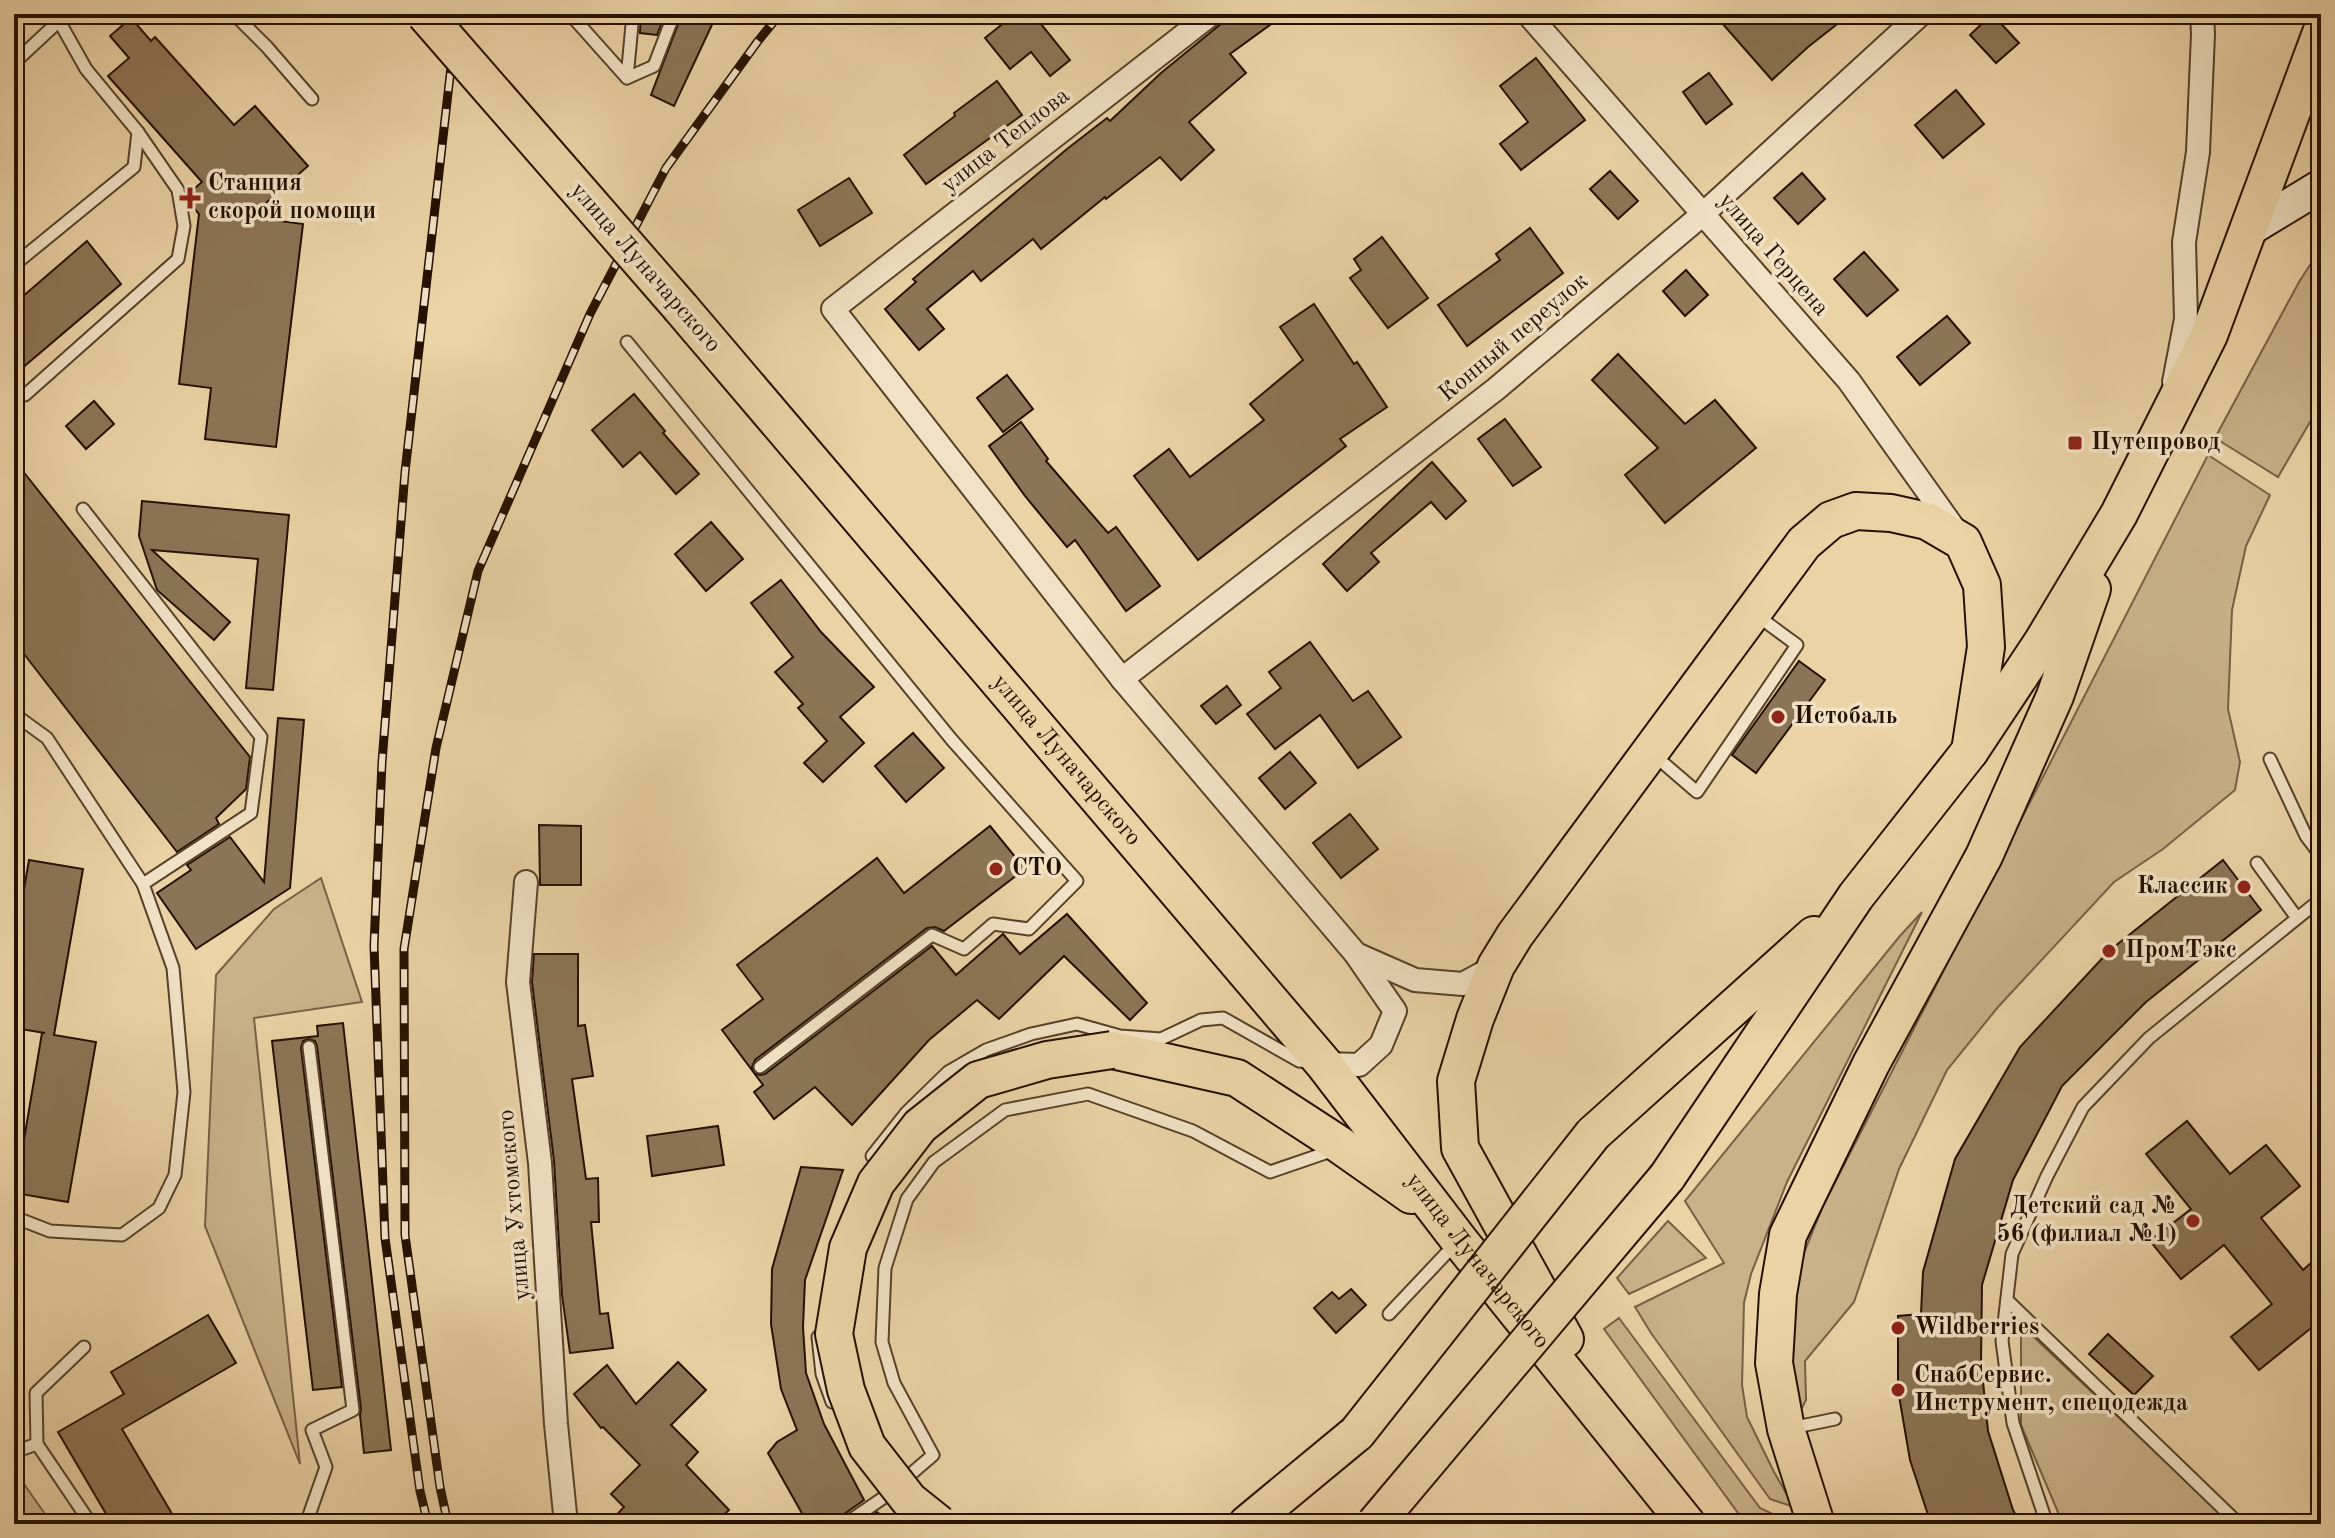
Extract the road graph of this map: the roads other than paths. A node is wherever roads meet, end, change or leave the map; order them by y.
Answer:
1 (234, 14) edge
2 (425, 14) edge
3 (570, 14) edge
4 (633, 14) edge
5 (674, 14) edge
6 (1211, 14) edge
7 (1528, 14) edge
8 (1921, 14) edge
9 (2202, 14) edge
10 (62, 17) edge
11 (2321, 33) edge
12 (14, 63) edge
13 (627, 78) junction
14 (312, 99) dead end
15 (138, 132) junction
16 (2321, 186) edge
17 (1703, 214) junction
18 (2250, 229) junction
19 (14, 265) edge
20 (627, 342) dead end
21 (25, 395) dead end
22 (2167, 418) junction
23 (83, 509) dead end
24 (2119, 514) junction
25 (1963, 542) junction
26 (1753, 612) junction
27 (1122, 679) junction
28 (14, 714) edge
29 (1970, 751) junction
30 (1650, 752) junction
31 (2270, 759) dead end
32 (2321, 856) edge
33 (2257, 863) dead end
34 (526, 882) dead end
35 (143, 884) junction
36 (1856, 896) junction
37 (2321, 899) edge
38 (2297, 918) junction
39 (1355, 953) junction
40 (1496, 966) junction
41 (309, 1047) dead end
42 (1324, 1064) junction
43 (760, 1067) dead end
44 (1343, 1147) junction
45 (872, 1156) dead end
46 (14, 1217) edge
47 (1449, 1227) junction
48 (2007, 1300) junction
49 (1389, 1314) dead end
50 (818, 1335) dead end
51 (1543, 1344) junction
52 (84, 1347) dead end
53 (835, 1410) dead end
54 (1835, 1419) dead end
55 (1786, 1429) junction
56 (1357, 1433) junction
57 (37, 1444) junction
58 (1624, 1445) junction
59 (14, 1452) edge
60 (875, 1485) dead end
61 (883, 1498) junction
62 (893, 1506) dead end
63 (91, 1524) edge
64 (306, 1524) edge
65 (566, 1524) edge
66 (845, 1524) edge
67 (939, 1524) edge
68 (1247, 1524) edge
69 (1279, 1524) edge
70 (1375, 1524) edge
71 (1392, 1524) edge
72 (1687, 1524) edge
73 (1816, 1524) edge
74 (2047, 1524) edge
75 (2239, 1524) edge

1 - 14 lane
2 - 42 main road, улица Луначарского, bridge
3 - 13 lane
4 - 13 lane
5 - 13 lane
6 - 27 street, улица Теплова
7 - 17 street, улица Герцена
8 - 17 street, Конный переулок
9 - 22 street
10 - 12 lane
10 - 15 lane
11 - 18 main road
15 - 19 lane
15 - 21 lane
16 - 18 main road
17 - 25 street, улица Герцена
17 - 27 street, Конный переулок
18 - 22 main road
20 - 43 lane
22 - 24 main road
23 - 35 lane
24 - 29 main road
24 - 55 main road
25 - 26 main road
25 - 29 main road
26 - 30 main road
26 - 30 lane
27 - 39 street
28 - 35 lane
29 - 36 main road
30 - 40 main road
31 - 32 lane
33 - 38 lane
34 - 65 street, улица Ухтомского
35 - 46 lane
36 - 56 main road, bridge
36 - 70 main road, bridge
37 - 38 lane
38 - 48 lane
39 - 40 street
39 - 42 street
40 - 58 main road
41 - 64 lane
42 - 45 lane
42 - 47 main road, улица Луначарского
44 - 47 main road
44 - 61 lane
44 - 67 main road, bridge
47 - 49 lane
47 - 51 main road, улица Луначарского
48 - 74 lane
48 - 75 lane
50 - 53 lane
51 - 58 main road, улица Луначарского
51 - 71 street
52 - 57 lane
54 - 55 lane
55 - 73 main road
56 - 68 main road
56 - 69 main road
57 - 59 lane
57 - 63 lane
58 - 72 main road, улица Луначарского
60 - 61 lane
61 - 62 lane
61 - 66 lane

